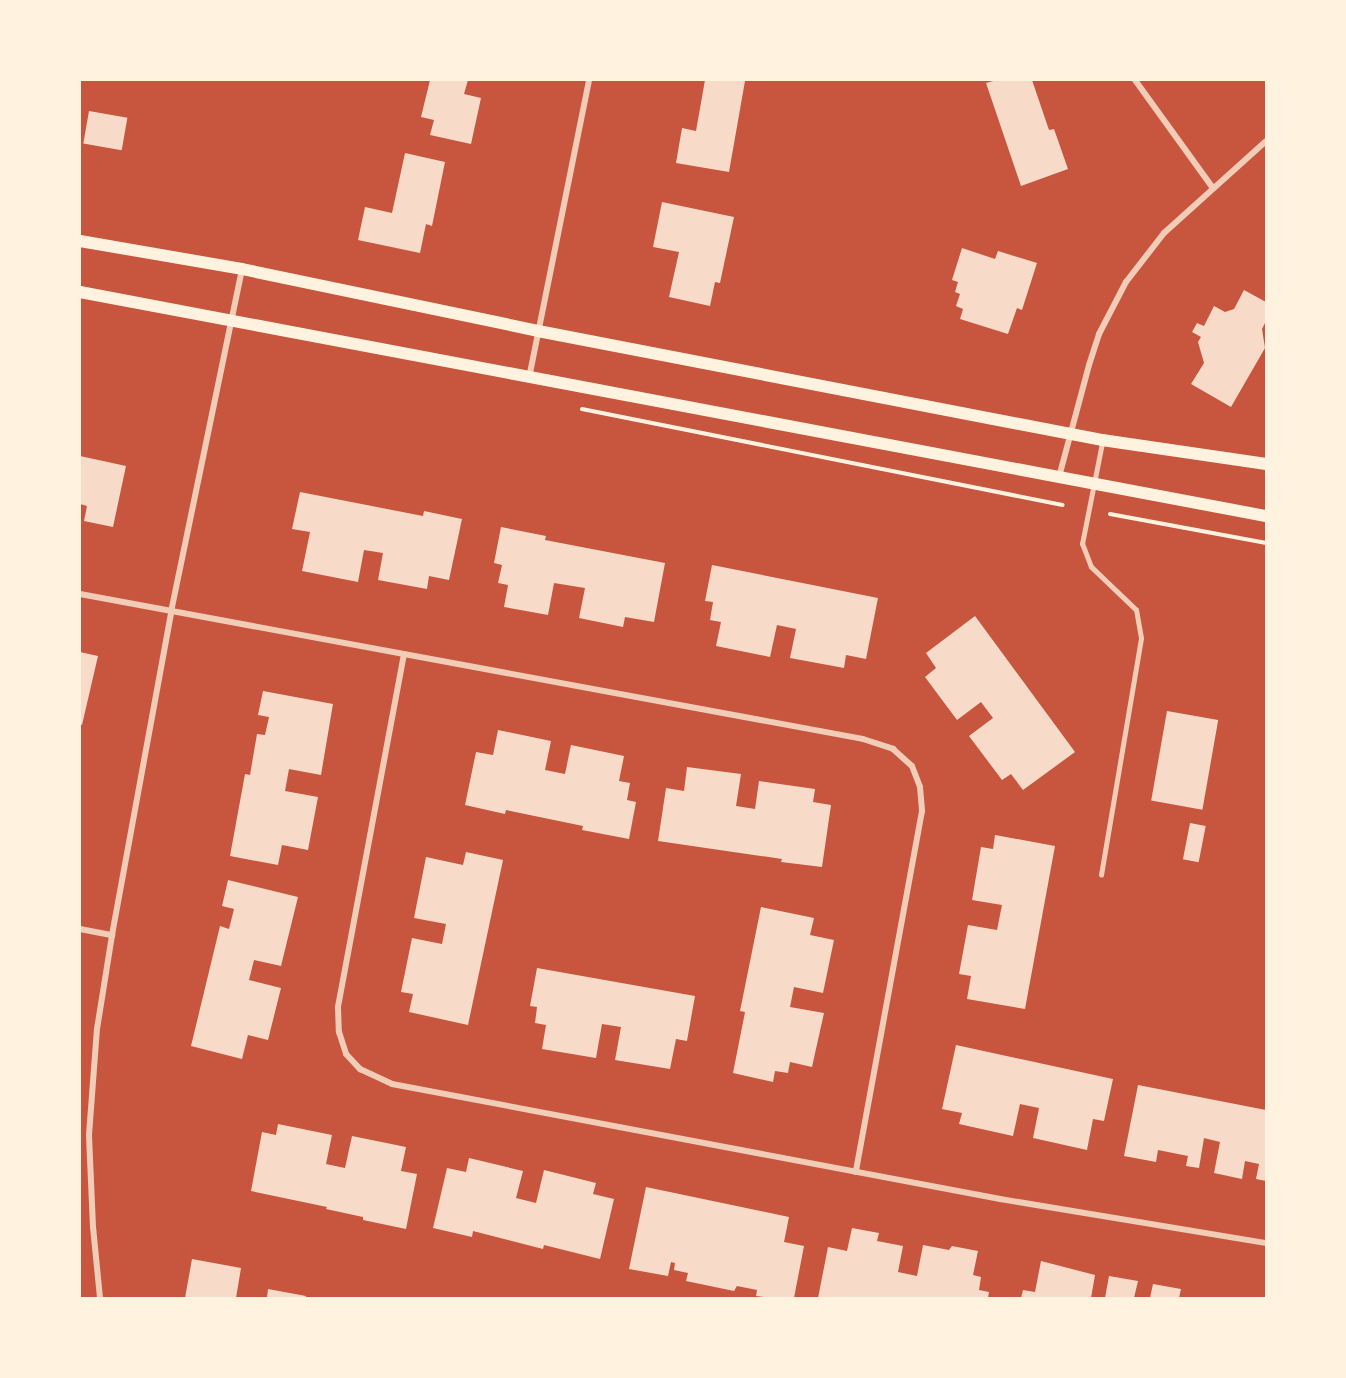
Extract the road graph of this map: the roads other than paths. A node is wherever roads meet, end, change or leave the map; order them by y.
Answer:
1 (589, 80) edge
2 (1135, 80) edge
3 (1266, 141) edge
4 (1213, 188) junction
5 (80, 241) edge
6 (242, 269) junction
7 (80, 292) edge
8 (231, 319) junction
9 (538, 331) junction
10 (529, 378) junction
11 (1069, 433) junction
12 (1102, 440) junction
13 (1266, 464) edge
14 (1059, 477) junction
15 (1093, 483) junction
16 (1266, 516) edge
17 (80, 594) edge
18 (171, 612) junction
19 (404, 654) junction
20 (1101, 875) dead end
21 (80, 929) edge
22 (112, 935) junction
23 (80, 1135) edge
24 (89, 1135) junction
25 (856, 1172) junction
26 (1266, 1243) edge
27 (100, 1299) edge

1 - 9 street
2 - 4 street
3 - 4 street
4 - 11 street
5 - 6 main road
6 - 8 street
6 - 9 main road
7 - 8 main road
8 - 10 main road
8 - 18 street
9 - 10 street
9 - 11 main road
10 - 14 main road
11 - 12 main road
11 - 14 street
12 - 13 main road
12 - 15 lane
14 - 15 main road
15 - 16 main road
15 - 20 lane
17 - 18 street
18 - 19 street
18 - 22 street
19 - 25 street
19 - 25 street
21 - 22 street
22 - 24 street
23 - 24 street
24 - 27 street
25 - 26 street

